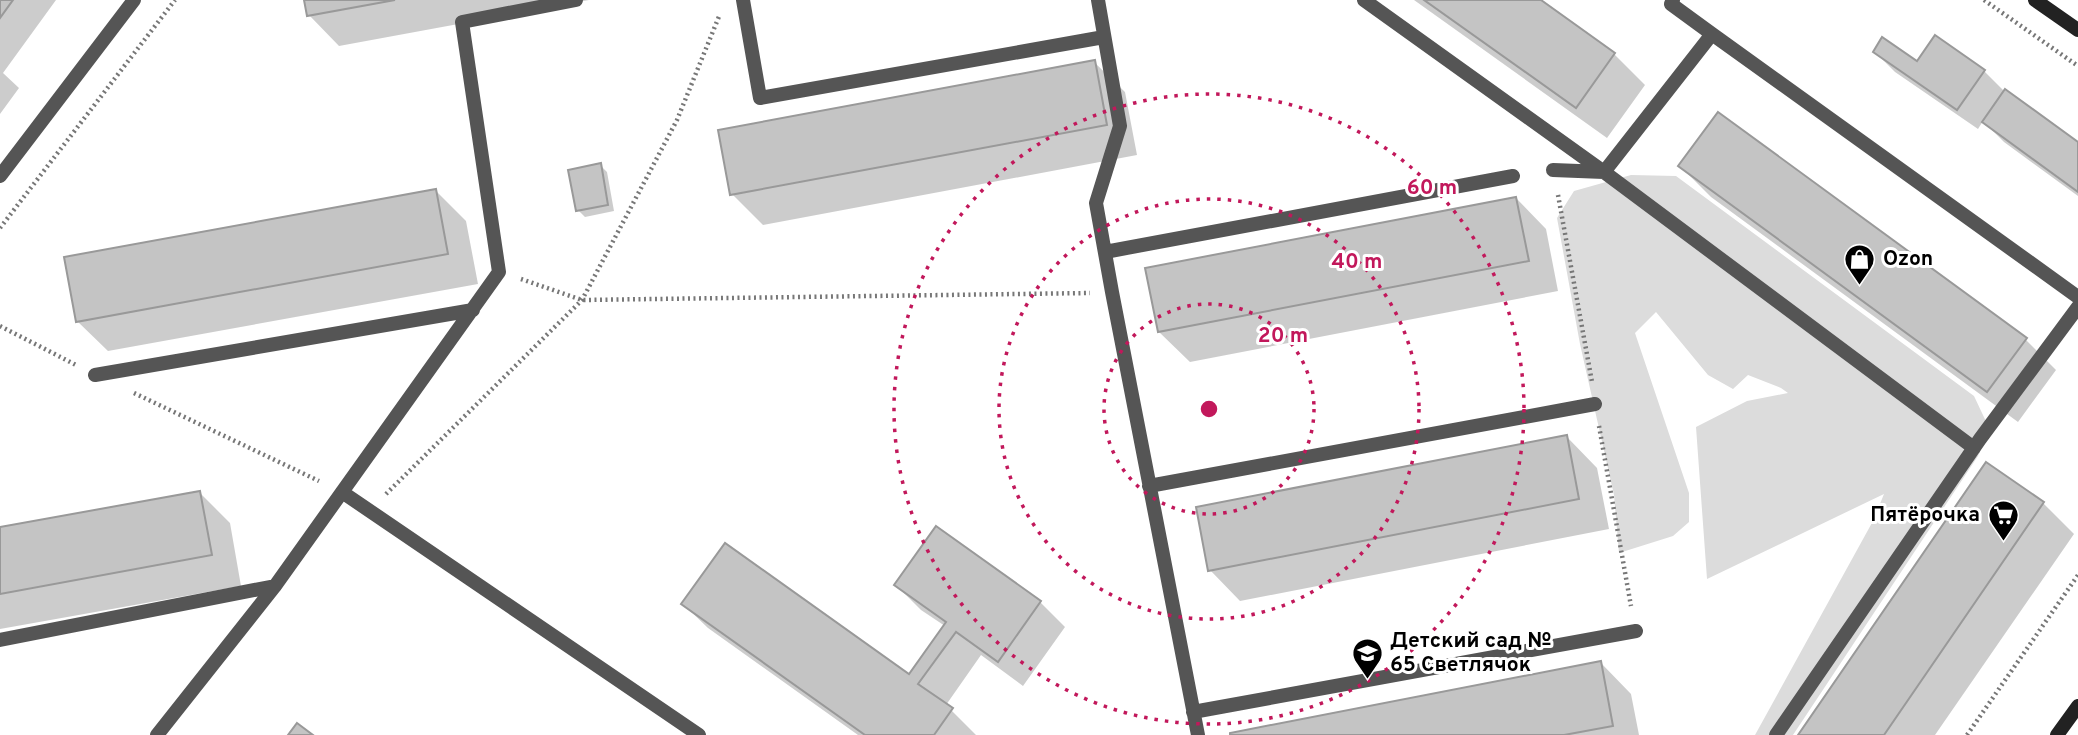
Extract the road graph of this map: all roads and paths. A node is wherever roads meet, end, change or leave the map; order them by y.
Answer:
1 (134, 0) edge
2 (175, 0) edge
3 (576, 0) edge
4 (743, 0) edge
5 (1098, 0) edge
6 (1364, 0) edge
7 (1984, 0) edge
8 (2035, 0) edge
9 (1670, 1) edge
10 (720, 12) dead end
11 (2078, 30) edge
12 (1712, 34) junction
13 (1104, 37) junction
14 (2078, 66) edge
15 (1553, 170) dead end
16 (1604, 172) junction
17 (0, 176) edge
18 (1513, 176) dead end
19 (0, 228) edge
20 (1105, 252) junction
21 (499, 272) junction
22 (1112, 292) junction
23 (2078, 297) edge
24 (582, 300) junction
25 (2078, 307) edge
26 (472, 310) junction
27 (0, 326) edge
28 (95, 374) junction
29 (1595, 404) dead end
30 (1974, 448) junction
31 (1149, 486) junction
32 (342, 492) junction
33 (369, 511) junction
34 (2078, 575) edge
35 (275, 586) junction
36 (1636, 631) dead end
37 (0, 640) edge
38 (2078, 706) edge
39 (1193, 712) junction
40 (157, 735) edge
41 (699, 735) edge
42 (1198, 735) edge
43 (1776, 735) edge
44 (1967, 735) edge
45 (2057, 735) edge

1 - 17 street
2 - 19 path
3 - 21 street
4 - 13 street
5 - 13 street
6 - 16 street
7 - 14 path
8 - 11 main road
9 - 12 street
10 - 24 path
12 - 16 street
12 - 23 street
13 - 20 street
15 - 16 street
16 - 30 street
18 - 20 street
20 - 22 street
21 - 24 path
21 - 26 street
22 - 24 path
22 - 31 street
24 - 33 path
25 - 30 street
26 - 28 street
26 - 32 street
27 - 28 path
28 - 32 path
29 - 31 street
30 - 43 street
31 - 39 street
32 - 33 street
32 - 35 street
33 - 41 street
34 - 44 path
35 - 37 street
35 - 40 street
36 - 39 street
38 - 45 main road
39 - 42 street

